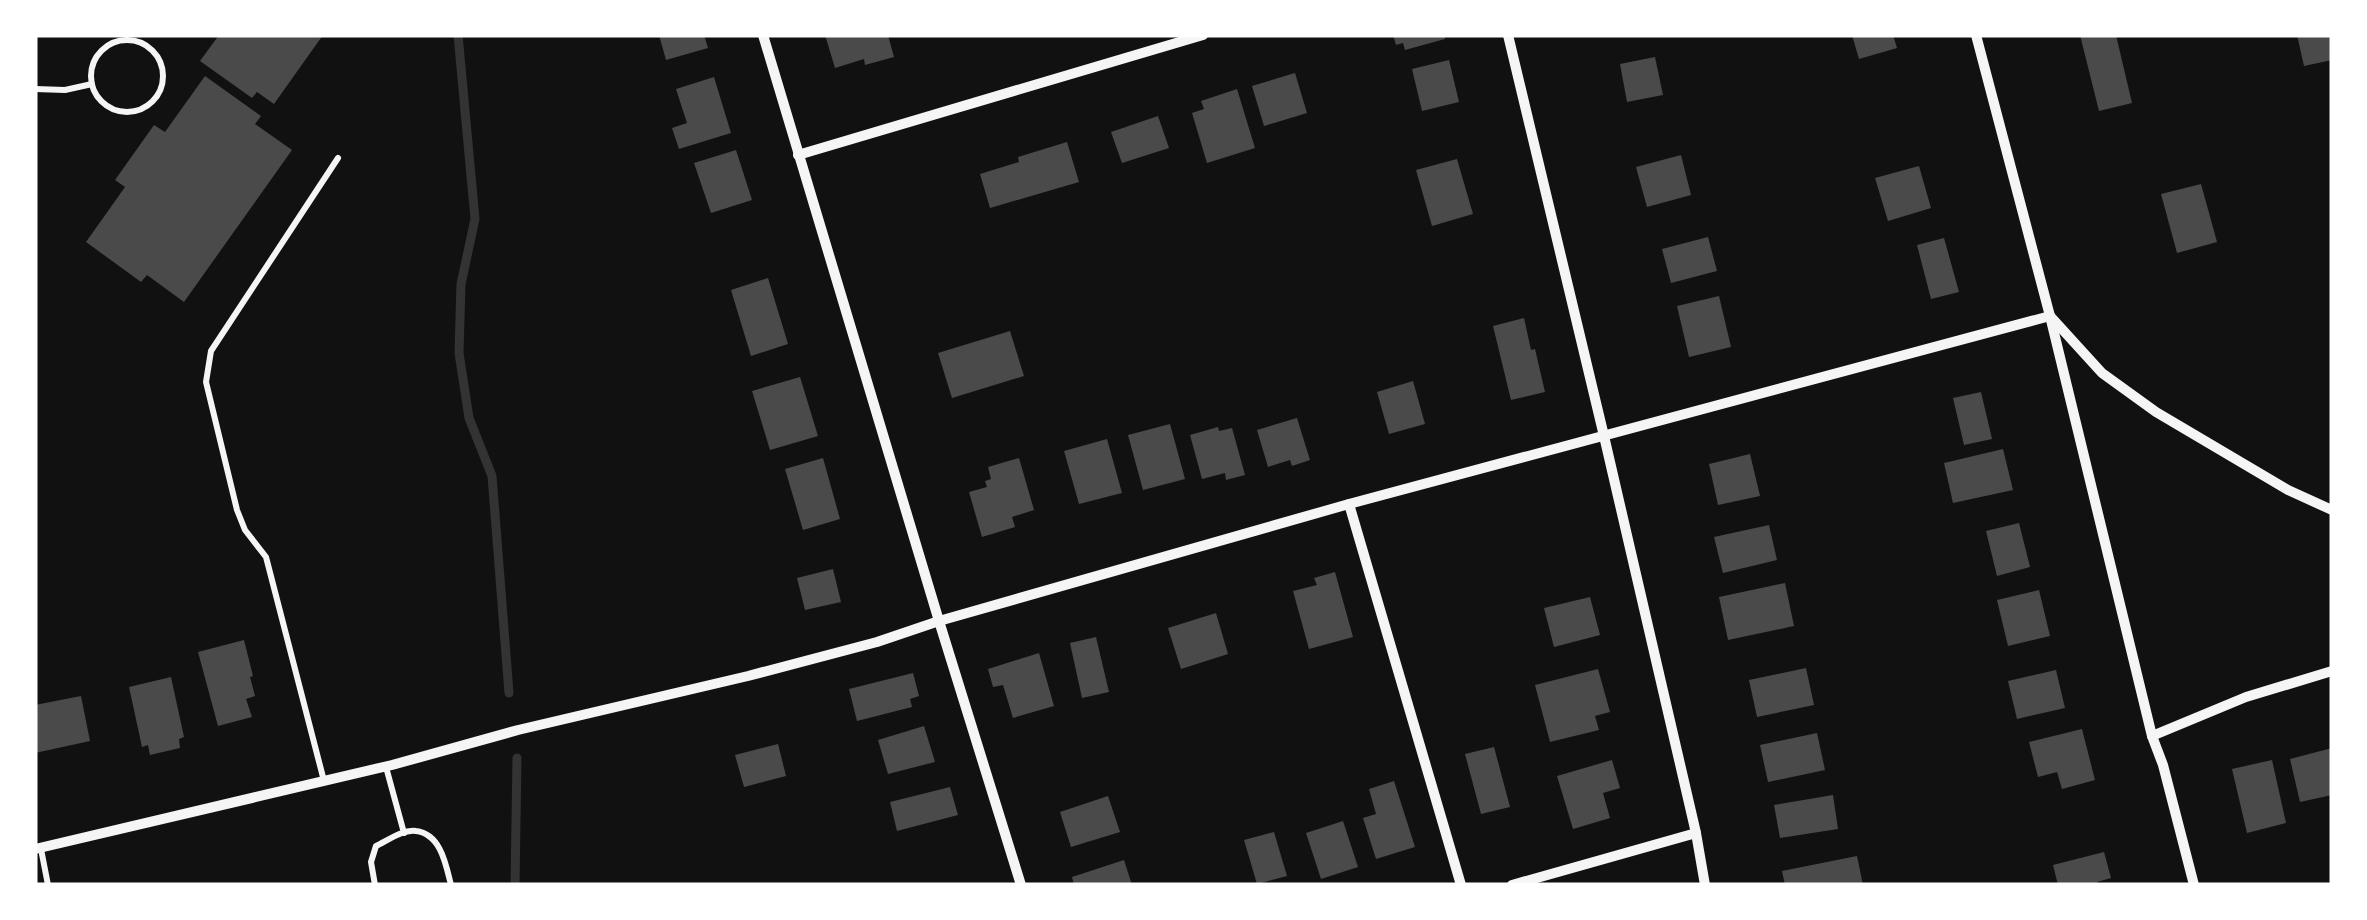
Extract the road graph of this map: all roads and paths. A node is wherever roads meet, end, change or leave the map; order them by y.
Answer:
1 (763, 35) edge
2 (1203, 35) edge
3 (1508, 35) edge
4 (1976, 35) edge
5 (92, 84) junction
6 (35, 88) edge
7 (798, 155) junction
8 (338, 158) dead end
9 (2050, 316) junction
10 (1604, 436) junction
11 (1350, 504) junction
12 (2332, 510) edge
13 (939, 621) junction
14 (2332, 671) edge
15 (2152, 736) junction
16 (386, 766) junction
17 (324, 780) junction
18 (404, 833) junction
19 (1696, 834) junction
20 (38, 848) edge
21 (48, 885) edge
22 (375, 885) edge
23 (451, 885) edge
24 (1020, 885) edge
25 (1461, 885) edge
26 (1512, 885) edge
27 (1705, 885) edge
28 (2194, 885) edge

1 - 7 street
2 - 7 street
3 - 10 street
4 - 9 street
5 - 5 lane
5 - 6 lane
7 - 13 street
8 - 17 lane
9 - 10 street
9 - 12 street
9 - 15 street
10 - 11 street
10 - 19 street
11 - 13 street
11 - 25 street
13 - 16 street
13 - 24 street
14 - 15 street
15 - 28 street
16 - 17 street
16 - 18 lane
17 - 20 street
18 - 22 lane
18 - 23 lane
19 - 26 street
19 - 27 street
20 - 21 lane

